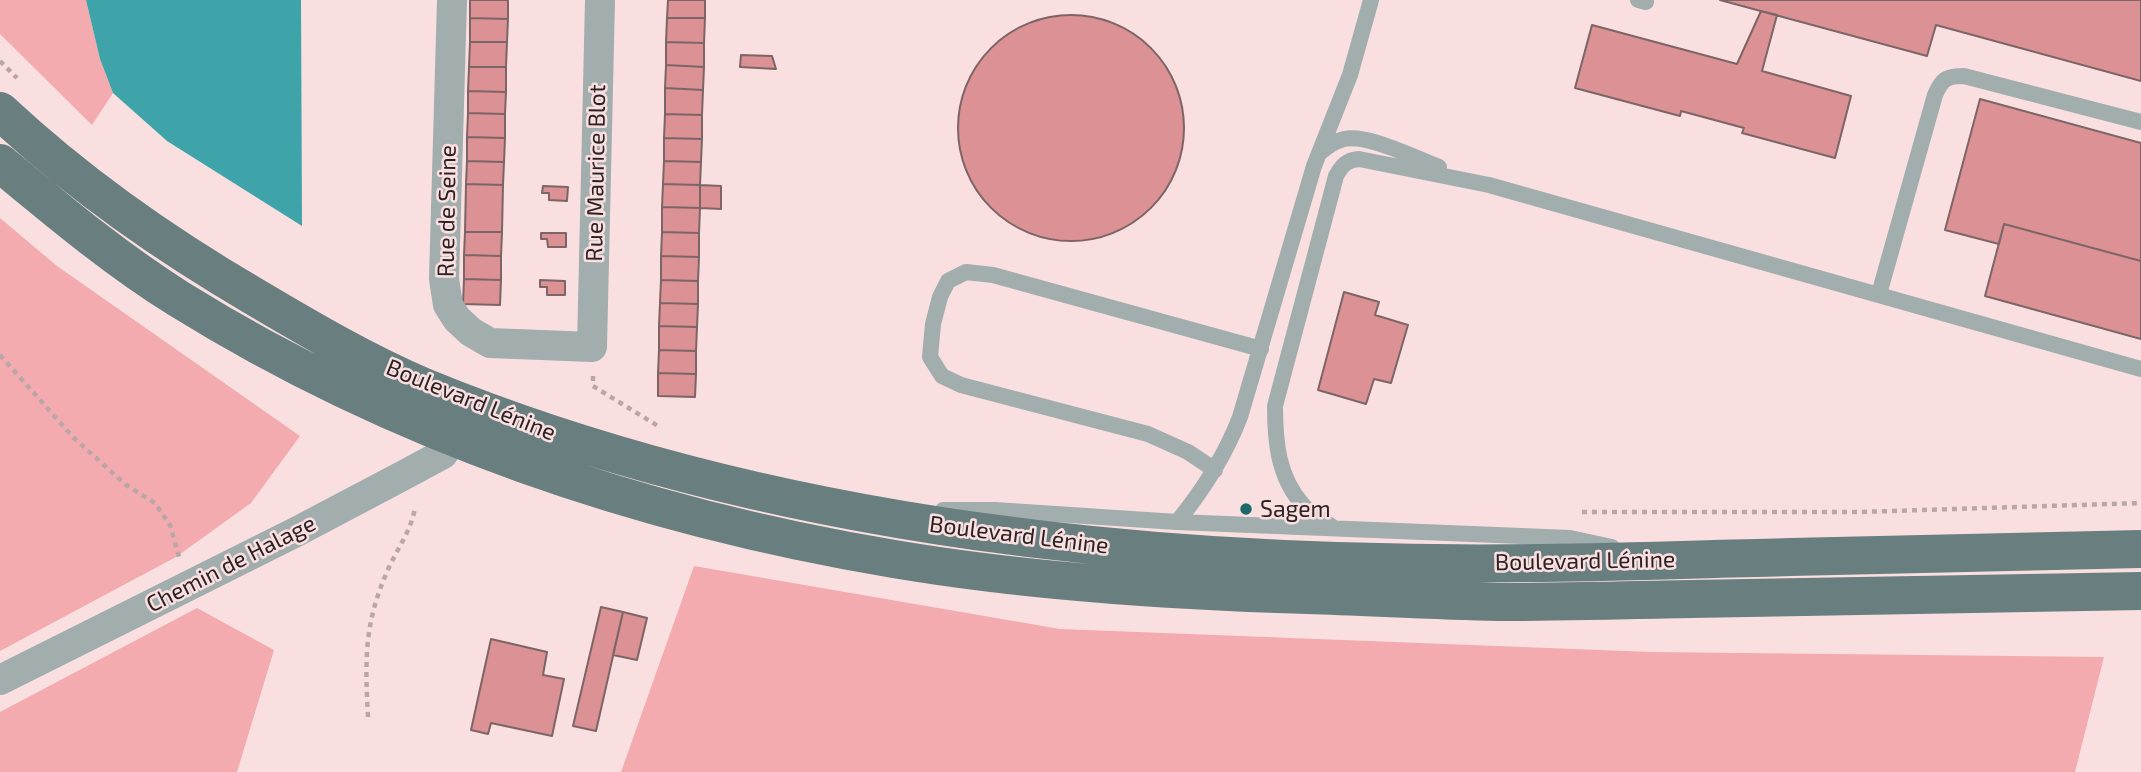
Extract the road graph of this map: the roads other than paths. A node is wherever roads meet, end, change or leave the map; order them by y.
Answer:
1 (452, 0) edge
2 (600, 0) edge
3 (1371, 0) edge
4 (0, 111) edge
5 (2141, 122) edge
6 (1321, 152) junction
7 (0, 163) edge
8 (1477, 182) junction
9 (1879, 294) junction
10 (592, 347) joint
11 (1261, 349) junction
12 (2141, 369) edge
13 (453, 438) junction
14 (1215, 470) junction
15 (851, 510) junction
16 (1177, 522) junction
17 (1334, 528) junction
18 (2141, 549) edge
19 (1672, 560) junction
20 (2141, 591) edge
21 (0, 680) edge

1 - 10 street, Rue de Seine
2 - 10 street, Rue Maurice Blot
3 - 6 lane
4 - 15 main road, Boulevard Lénine
5 - 9 lane
6 - 8 lane
6 - 11 lane
7 - 13 main road, Boulevard Lénine
8 - 9 lane
8 - 17 lane
9 - 12 lane
11 - 14 lane
11 - 14 lane
13 - 20 main road, Boulevard Lénine
13 - 21 street, Chemin de Halage
14 - 16 lane
15 - 16 lane
15 - 19 main road, Boulevard Lénine
16 - 17 lane
17 - 19 lane
18 - 19 main road, Boulevard Lénine

